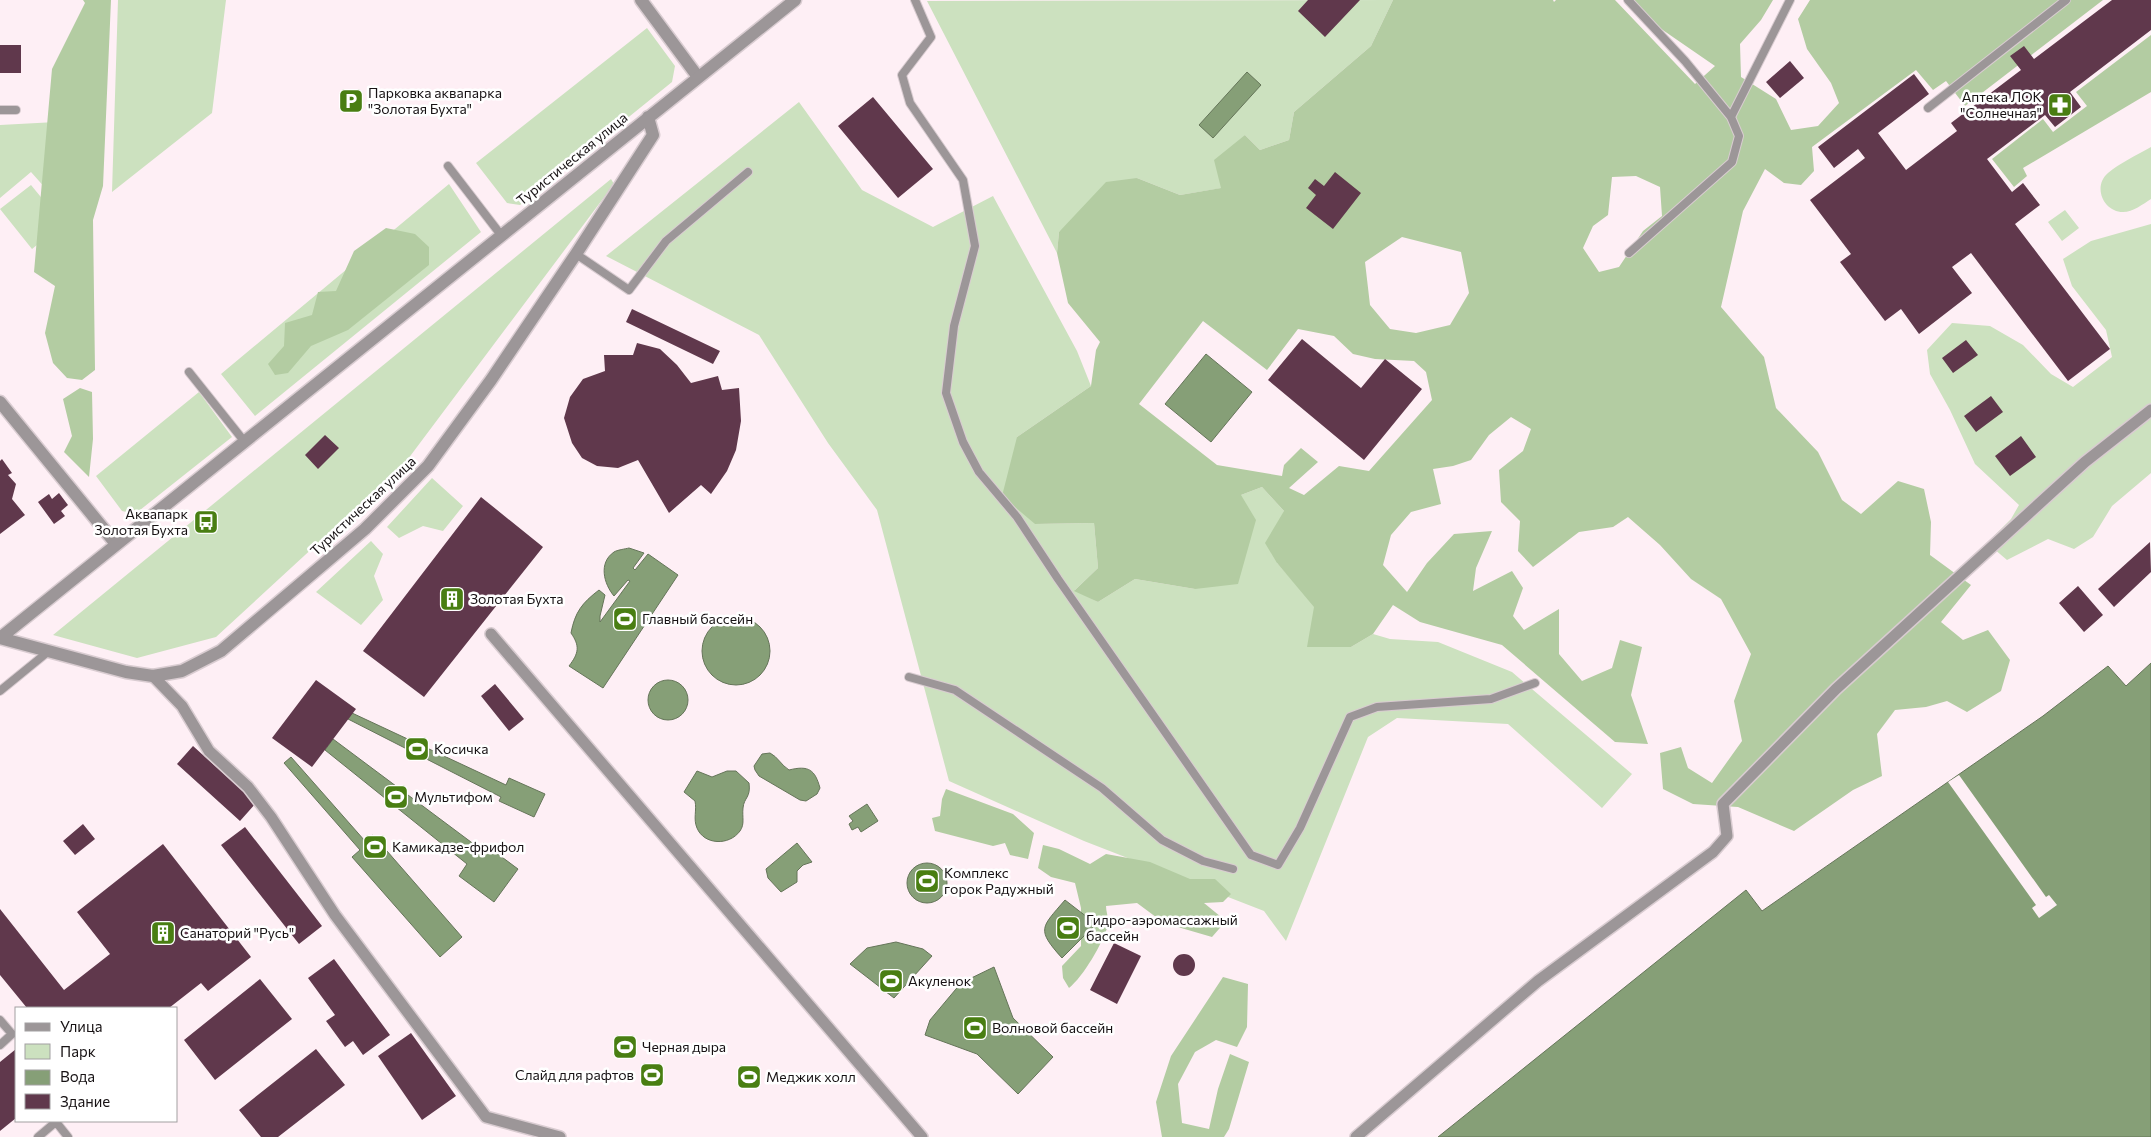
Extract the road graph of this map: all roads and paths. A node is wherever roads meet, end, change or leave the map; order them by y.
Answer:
1 (641, 0) edge
2 (795, 0) edge
3 (915, 0) edge
4 (1628, 0) edge
5 (1790, 0) edge
6 (2066, 0) edge
7 (698, 77) junction
8 (1928, 108) dead end
9 (0, 110) edge
10 (16, 110) dead end
11 (648, 117) junction
12 (1731, 117) junction
13 (448, 166) dead end
14 (748, 172) dead end
15 (500, 235) junction
16 (1629, 253) dead end
17 (576, 254) junction
18 (189, 372) dead end
19 (0, 402) edge
20 (2151, 410) edge
21 (244, 441) junction
22 (116, 544) junction
23 (491, 634) dead end
24 (0, 638) edge
25 (49, 651) junction
26 (153, 676) junction
27 (909, 677) dead end
28 (1535, 683) dead end
29 (0, 691) edge
30 (1233, 869) dead end
31 (0, 1020) edge
32 (0, 1045) edge
33 (56, 1122) edge
34 (58, 1122) edge
35 (38, 1137) edge
36 (68, 1137) edge
37 (560, 1137) edge
38 (922, 1137) edge
39 (1356, 1137) edge

1 - 7 street
2 - 7 street, Туристическая улица
3 - 28 lane
4 - 12 lane
5 - 12 lane
6 - 8 lane
7 - 11 street, Туристическая улица
9 - 10 lane
11 - 15 street, Туристическая улица
11 - 17 street, Туристическая улица
12 - 16 lane
13 - 15 lane
14 - 17 lane
15 - 21 street, Туристическая улица
17 - 26 street, Туристическая улица
18 - 21 lane
19 - 22 street
20 - 39 street
21 - 22 street, Туристическая улица
22 - 24 street, Туристическая улица
23 - 38 street
24 - 25 street, Туристическая улица
25 - 26 street, Туристическая улица
25 - 29 lane
26 - 37 street
27 - 30 lane
31 - 32 lane
33 - 35 lane
34 - 36 lane

